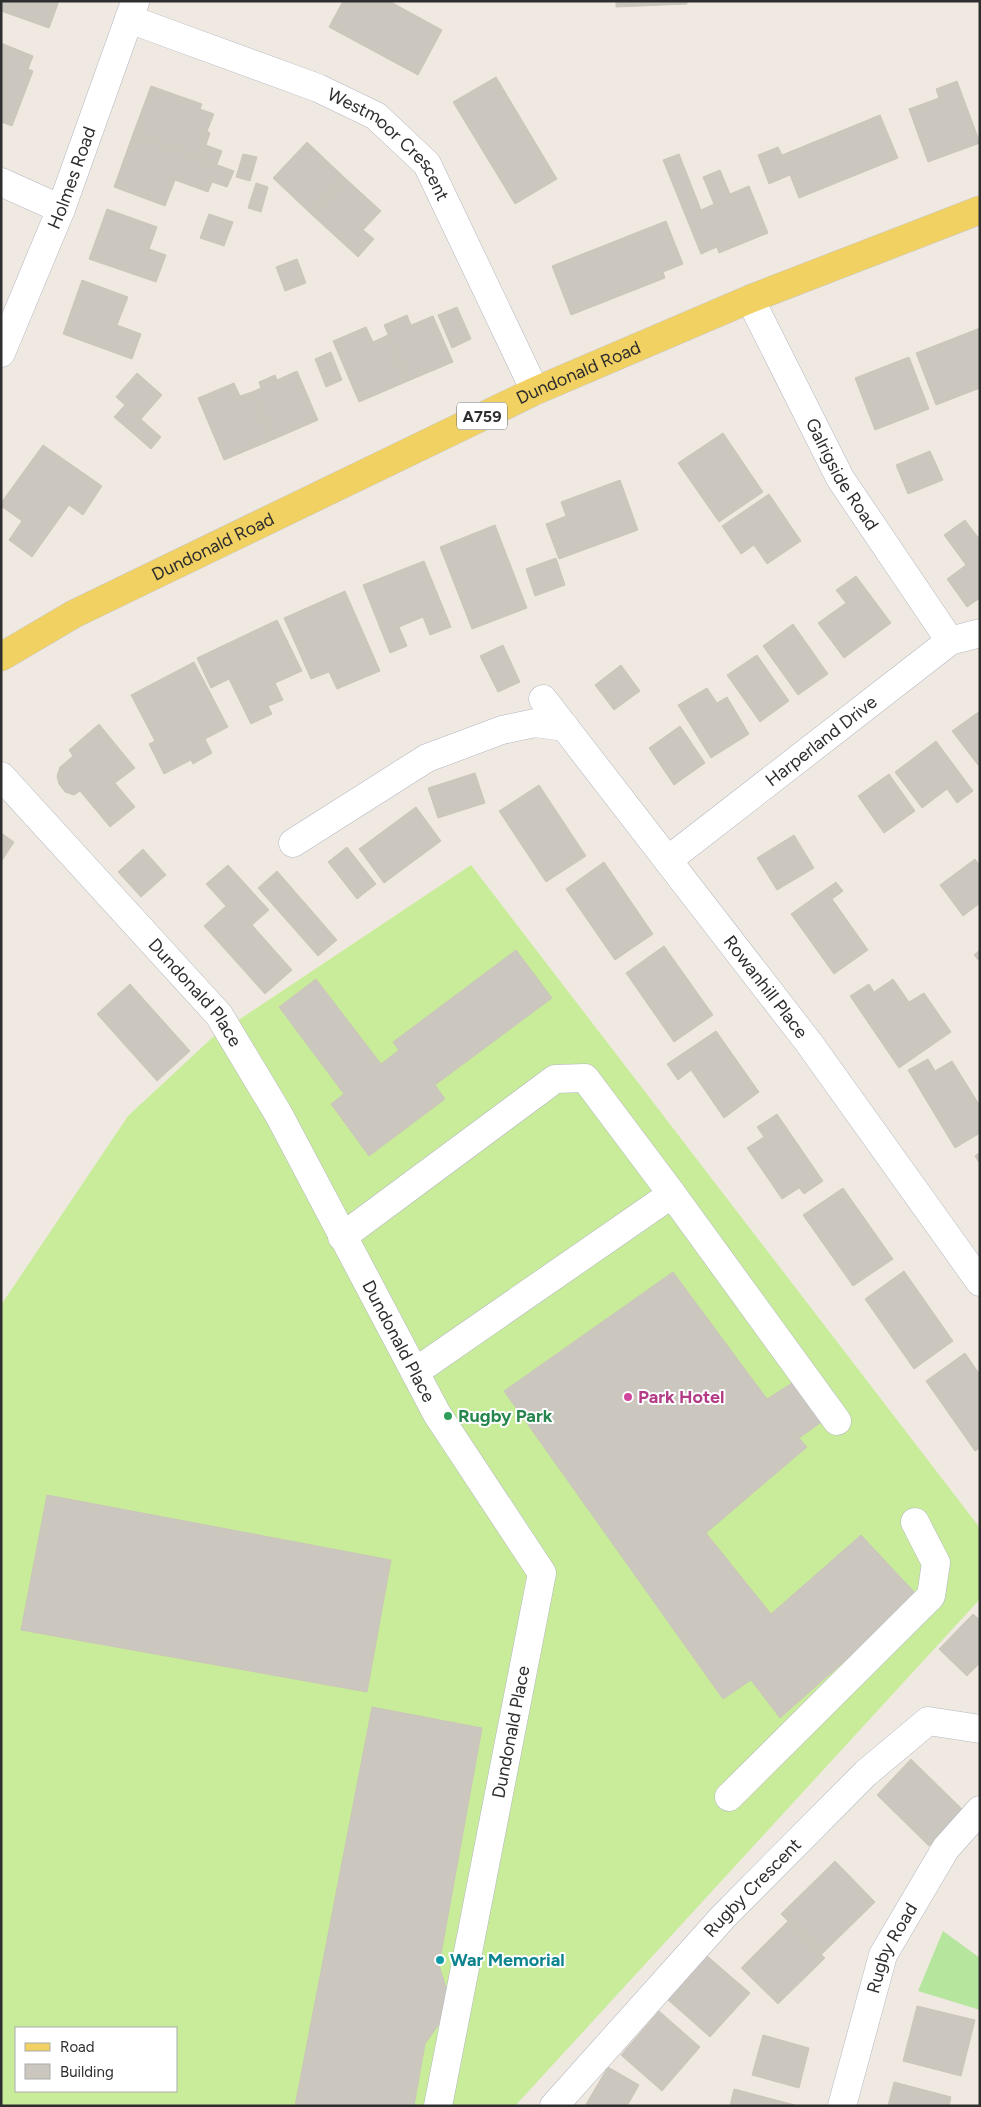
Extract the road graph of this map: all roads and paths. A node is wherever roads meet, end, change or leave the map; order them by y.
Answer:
1 (132, 10) edge
2 (1, 182) edge
3 (61, 209) junction
4 (980, 210) edge
5 (750, 298) junction
6 (1, 353) edge
7 (535, 391) junction
8 (980, 633) edge
9 (950, 640) junction
10 (1, 658) edge
11 (543, 698) dead end
12 (565, 726) junction
13 (1, 776) edge
14 (293, 843) dead end
15 (668, 860) junction
16 (672, 1194) junction
17 (342, 1237) junction
18 (977, 1273) edge
19 (415, 1372) junction
20 (837, 1421) dead end
21 (915, 1522) dead end
22 (980, 1728) edge
23 (729, 1797) dead end
24 (980, 1810) edge
25 (438, 2106) edge
26 (554, 2106) edge
27 (842, 2106) edge

1 - 3 street, Holmes Road
1 - 7 street, Westmoor Crescent
2 - 3 street
3 - 6 street, Holmes Road
4 - 5 main road, Dundonald Road / A759
5 - 7 main road, Dundonald Road / A759
5 - 9 street, Galrigside Road
7 - 10 main road, Dundonald Road / A759
8 - 9 street, Harperland Drive
9 - 15 street, Harperland Drive
11 - 12 street, Rowanhill Place
12 - 14 street
12 - 15 street, Rowanhill Place
13 - 17 street, Dundonald Place
15 - 18 street, Rowanhill Place
16 - 17 street
16 - 19 street
16 - 20 street
17 - 19 street, Dundonald Place
19 - 25 street, Dundonald Place
21 - 23 street
22 - 26 street, Rugby Crescent
24 - 27 street, Rugby Road

